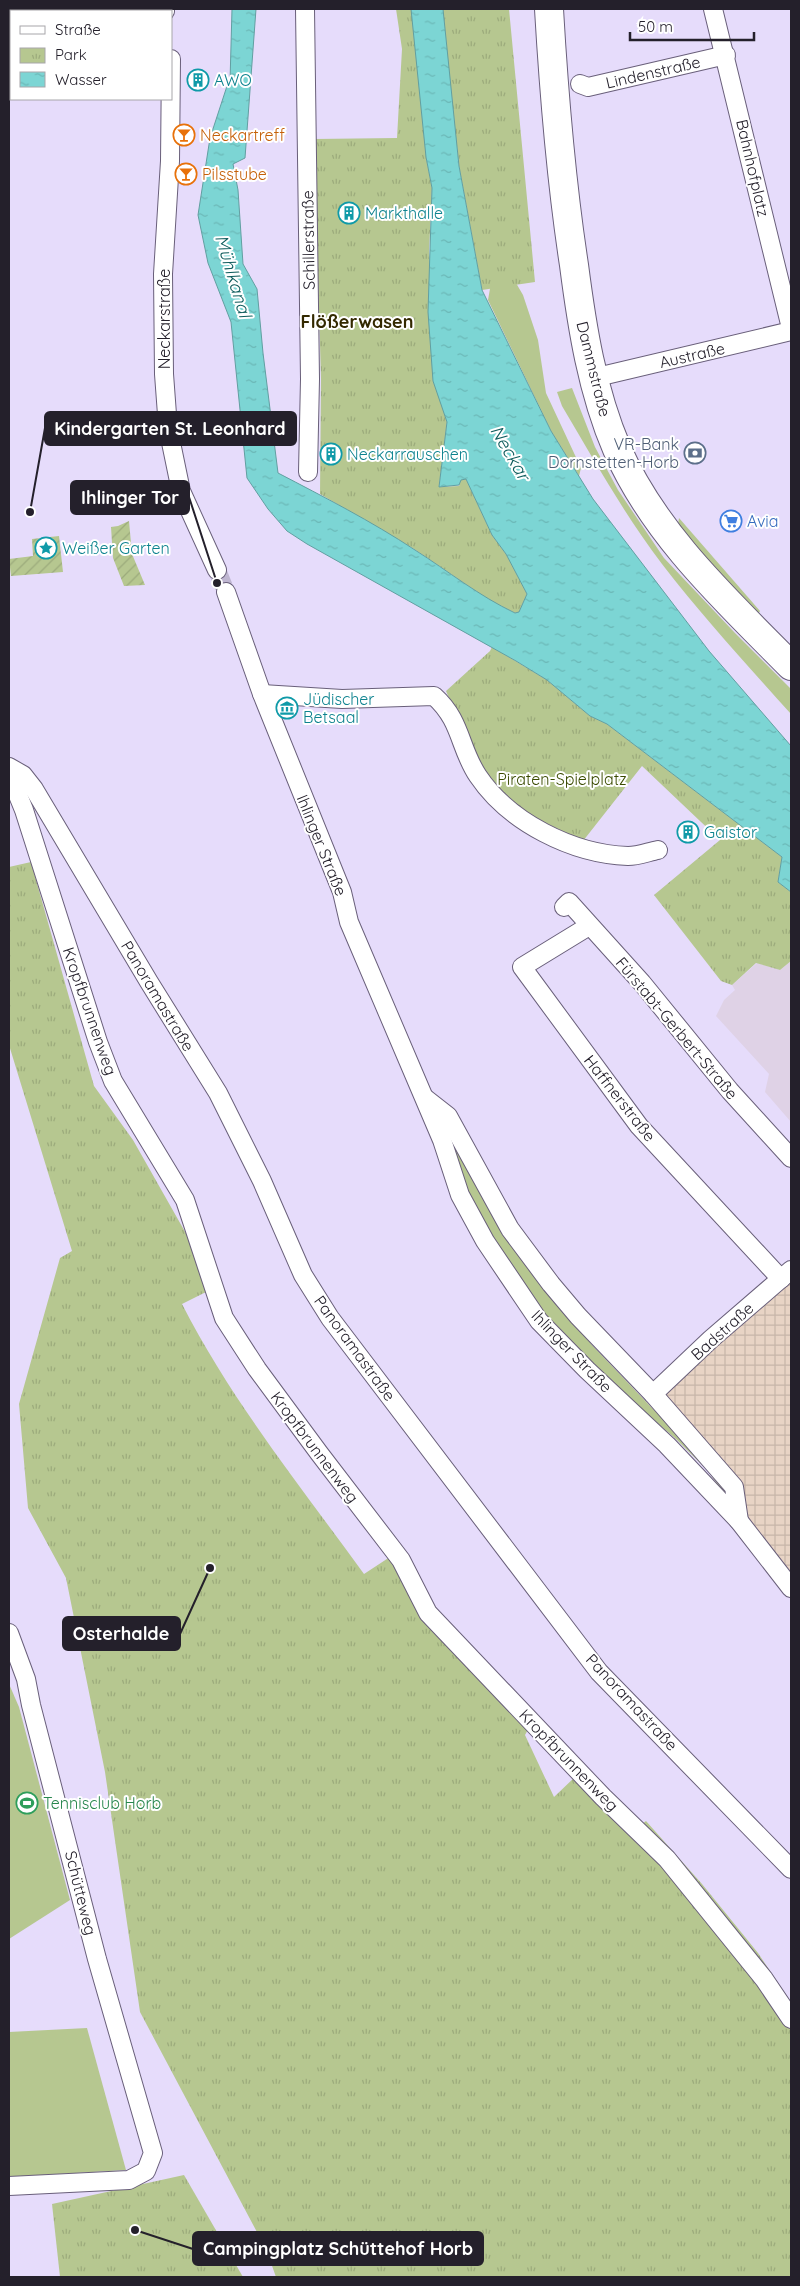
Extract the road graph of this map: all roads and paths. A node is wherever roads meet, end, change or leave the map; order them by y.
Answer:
1 (305, 9) edge
2 (549, 9) edge
3 (713, 9) edge
4 (726, 55) junction
5 (584, 86) dead end
6 (171, 100) edge
7 (791, 330) edge
8 (593, 378) junction
9 (308, 472) dead end
10 (217, 570) tunnel mouth
11 (226, 592) tunnel mouth
12 (791, 666) edge
13 (262, 694) junction
14 (9, 767) edge
15 (9, 773) edge
16 (658, 850) dead end
17 (564, 907) dead end
18 (589, 926) junction
19 (423, 1096) junction
20 (791, 1158) edge
21 (786, 1274) edge
22 (653, 1394) junction
23 (739, 1522) junction
24 (791, 1588) edge
25 (9, 1633) edge
26 (791, 1869) edge
27 (791, 2019) edge
28 (9, 2186) edge

1 - 9 street, Schillerstraße
2 - 8 main road, Dammstraße
3 - 4 street, Bahnhofplatz
4 - 5 street, Lindenstraße
4 - 7 street, Bahnhofplatz
6 - 10 street, Neckarstraße
7 - 8 street, Austraße
8 - 12 main road, Dammstraße
11 - 13 street, Ihlinger Straße
13 - 16 street
13 - 19 street, Ihlinger Straße
14 - 26 street, Panoramastraße
15 - 27 street, Kropfbrunnenweg
17 - 18 street, Fürstabt-Gerbert-Straße
18 - 20 street, Fürstabt-Gerbert-Straße
18 - 21 street, Haffnerstraße
19 - 22 street, Ihlinger Straße
19 - 23 street, Ihlinger Straße
21 - 22 street, Badstraße
22 - 23 street, Ihlinger Straße
23 - 24 street, Ihlinger Straße
25 - 28 street, Schütteweg

